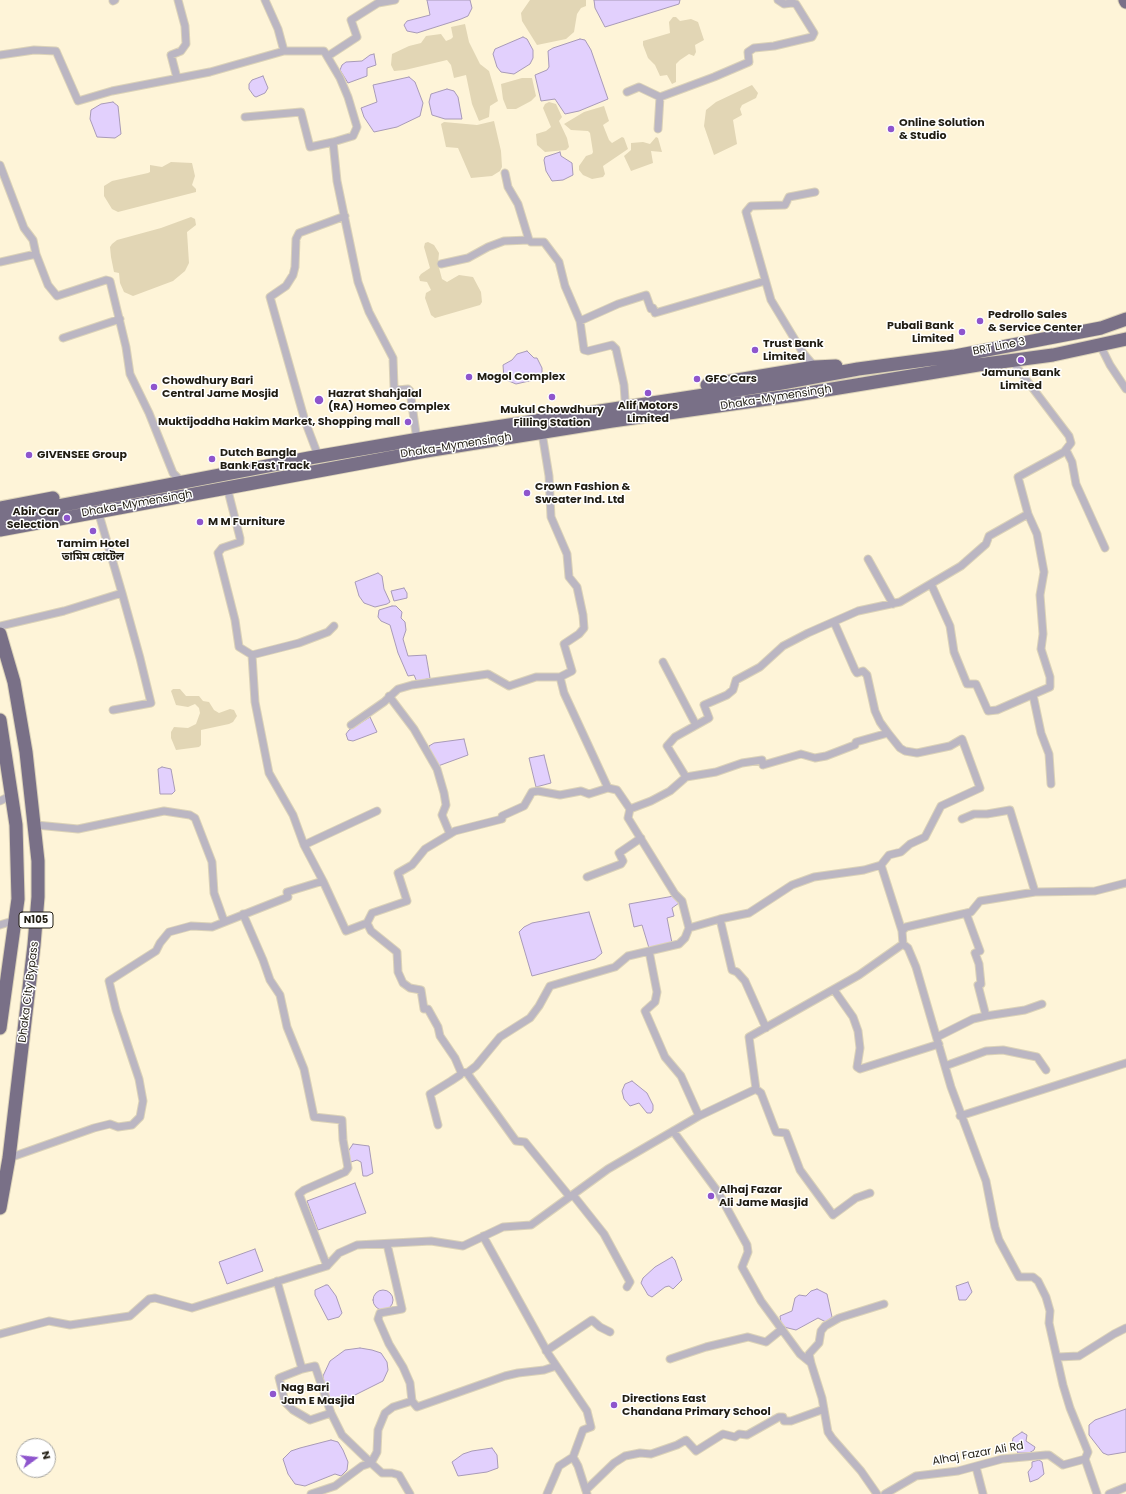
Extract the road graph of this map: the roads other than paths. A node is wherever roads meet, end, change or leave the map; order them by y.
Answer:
1 (178, 0) edge
2 (265, 0) edge
3 (395, 0) edge
4 (778, 0) edge
5 (284, 51) junction
6 (0, 55) edge
7 (328, 56) junction
8 (177, 78) junction
9 (627, 92) dead end
10 (660, 97) junction
11 (245, 118) dead end
12 (658, 129) dead end
13 (333, 142) junction
14 (0, 165) edge
15 (505, 173) dead end
16 (815, 192) dead end
17 (345, 216) junction
18 (529, 240) junction
19 (36, 254) junction
20 (0, 262) edge
21 (441, 264) dead end
22 (765, 281) junction
23 (120, 318) junction
24 (1126, 318) edge
25 (580, 321) junction
26 (1126, 327) edge
27 (63, 338) dead end
28 (1126, 339) edge
29 (1100, 345) junction
30 (1012, 361) junction
31 (978, 365) junction
32 (836, 366) junction
33 (815, 367) junction
34 (864, 368) junction
35 (1126, 389) edge
36 (625, 399) junction
37 (416, 433) junction
38 (542, 433) junction
39 (316, 450) junction
40 (1066, 450) junction
41 (178, 478) junction
42 (227, 487) junction
43 (0, 508) edge
44 (98, 511) junction
45 (1028, 514) junction
46 (0, 517) edge
47 (0, 530) edge
48 (1105, 548) dead end
49 (868, 558) dead end
50 (931, 584) junction
51 (122, 593) junction
52 (893, 604) junction
53 (834, 622) junction
54 (0, 626) edge
55 (334, 626) dead end
56 (0, 634) edge
57 (252, 655) junction
58 (664, 662) dead end
59 (560, 677) junction
60 (1033, 695) junction
61 (389, 696) junction
62 (113, 710) dead end
63 (0, 720) edge
64 (351, 725) dead end
65 (696, 725) junction
66 (888, 733) junction
67 (686, 777) junction
68 (1050, 784) dead end
69 (608, 788) junction
70 (12, 795) junction
71 (0, 802) edge
72 (630, 809) junction
73 (378, 811) dead end
74 (962, 819) dead end
75 (36, 825) junction
76 (450, 834) junction
77 (641, 838) junction
78 (304, 845) junction
79 (881, 865) junction
80 (587, 877) dead end
81 (323, 881) junction
82 (1126, 884) edge
83 (1035, 892) junction
84 (966, 913) junction
85 (243, 914) junction
86 (720, 919) junction
87 (16, 920) junction
88 (224, 921) junction
89 (367, 923) junction
90 (0, 925) edge
91 (689, 928) junction
92 (902, 931) junction
93 (903, 944) junction
94 (649, 951) junction
95 (834, 990) junction
96 (1042, 1004) dead end
97 (986, 1016) junction
98 (0, 1028) edge
99 (766, 1028) junction
100 (937, 1037) junction
101 (939, 1044) junction
102 (1126, 1063) edge
103 (945, 1066) junction
104 (1046, 1070) dead end
105 (464, 1072) junction
106 (756, 1089) junction
107 (699, 1116) junction
108 (960, 1116) junction
109 (438, 1125) dead end
110 (673, 1131) junction
111 (9, 1158) junction
112 (870, 1193) dead end
113 (571, 1196) junction
114 (0, 1208) edge
115 (483, 1236) junction
116 (387, 1244) junction
117 (327, 1266) junction
118 (277, 1281) junction
119 (627, 1287) dead end
120 (884, 1304) dead end
121 (1126, 1328) edge
122 (782, 1329) junction
123 (610, 1332) dead end
124 (0, 1334) edge
125 (546, 1351) junction
126 (1058, 1357) junction
127 (670, 1359) dead end
128 (810, 1363) junction
129 (556, 1366) junction
130 (302, 1369) junction
131 (412, 1401) junction
132 (824, 1409) junction
133 (331, 1413) junction
134 (573, 1457) junction
135 (1085, 1458) junction
136 (371, 1464) junction
137 (976, 1467) junction
138 (1126, 1487) edge
139 (587, 1492) edge
140 (311, 1494) edge
141 (410, 1494) edge
142 (548, 1494) edge
143 (877, 1494) edge
144 (884, 1494) edge
145 (983, 1494) edge
146 (1097, 1494) edge
147 (1109, 1494) edge

1 - 8 street
2 - 5 street
3 - 7 street
4 - 10 street
5 - 7 street
5 - 8 street
6 - 8 street
7 - 13 street
9 - 10 street
10 - 12 street
11 - 13 street
13 - 17 street
14 - 19 street
15 - 18 street
16 - 22 street
17 - 37 street
17 - 39 street
18 - 21 street
18 - 25 street
19 - 20 street
19 - 23 street
22 - 25 street
22 - 33 street
23 - 27 street
23 - 41 street
24 - 32 highway, Dhaka-Mymensingh
24 - 34 highway, BRT Line 3
25 - 36 street
26 - 31 highway, BRT Line 3
28 - 29 highway, Dhaka-Mymensingh
29 - 30 highway, Dhaka-Mymensingh
29 - 35 street
30 - 31 highway, Dhaka-Mymensingh
30 - 40 street
31 - 38 highway, Dhaka-Mymensingh
32 - 33 highway, Dhaka-Mymensingh
32 - 34 highway
33 - 36 highway, Dhaka-Mymensingh
34 - 46 highway
36 - 37 highway, Dhaka-Mymensingh
37 - 39 highway, Dhaka-Mymensingh
38 - 42 highway, Dhaka-Mymensingh
38 - 59 street
39 - 41 highway, Dhaka-Mymensingh
40 - 45 street
40 - 48 street
41 - 43 highway, Dhaka-Mymensingh
42 - 44 highway, Dhaka-Mymensingh
42 - 57 street
44 - 47 highway, Dhaka-Mymensingh
44 - 51 street
45 - 50 street
45 - 60 street
49 - 52 street
50 - 52 street
50 - 60 street
51 - 54 street
51 - 62 street
52 - 53 street
53 - 65 street
53 - 66 street
55 - 57 street
56 - 75 highway, Dhaka City Bypass / N105
57 - 78 street
58 - 65 street
59 - 61 street
59 - 69 street
60 - 68 street
61 - 64 street
61 - 76 street
63 - 70 highway, Dhaka City Bypass / N105
65 - 67 street
66 - 67 street
66 - 79 street
67 - 72 street
69 - 72 street
69 - 76 street
70 - 71 street
70 - 87 highway, Dhaka City Bypass / N105
72 - 77 street
73 - 78 street
74 - 83 street
75 - 88 street
75 - 111 highway, Dhaka City Bypass / N105
76 - 89 street
77 - 80 street
77 - 91 street
78 - 81 street
79 - 86 street
79 - 92 street
81 - 85 street
81 - 89 street
82 - 83 street
83 - 84 street
84 - 92 street
84 - 97 street
85 - 88 street
85 - 117 street
86 - 91 street
86 - 99 street
87 - 90 street
87 - 98 highway, Dhaka City Bypass / N105
88 - 111 street
89 - 105 street
91 - 94 street
92 - 93 street
93 - 95 street
93 - 100 street
94 - 105 street
94 - 107 street
95 - 99 street
95 - 101 street
96 - 97 street
97 - 100 street
99 - 106 street
100 - 101 street
101 - 103 street
102 - 108 street
103 - 104 street
103 - 108 street
105 - 109 street
105 - 113 street
106 - 107 street
106 - 112 street
107 - 110 street
108 - 126 street
110 - 113 street
110 - 122 street
111 - 114 highway, Dhaka City Bypass / N105
113 - 115 street
113 - 119 street
115 - 116 street
115 - 125 street
116 - 117 street
116 - 131 street
117 - 118 street
118 - 124 street
118 - 130 street
120 - 128 street
121 - 126 street
122 - 127 street
122 - 128 street
123 - 125 street
125 - 129 street
126 - 135 street
128 - 132 street
129 - 131 street
129 - 134 street
130 - 133 street
130 - 133 street
131 - 136 street
132 - 139 street
132 - 143 street
133 - 136 street
134 - 139 street
134 - 142 street
135 - 137 street, Alhaj Fazar Ali Rd
135 - 146 street
136 - 140 street
136 - 141 street
137 - 144 street, Alhaj Fazar Ali Rd
137 - 145 street
138 - 147 street

